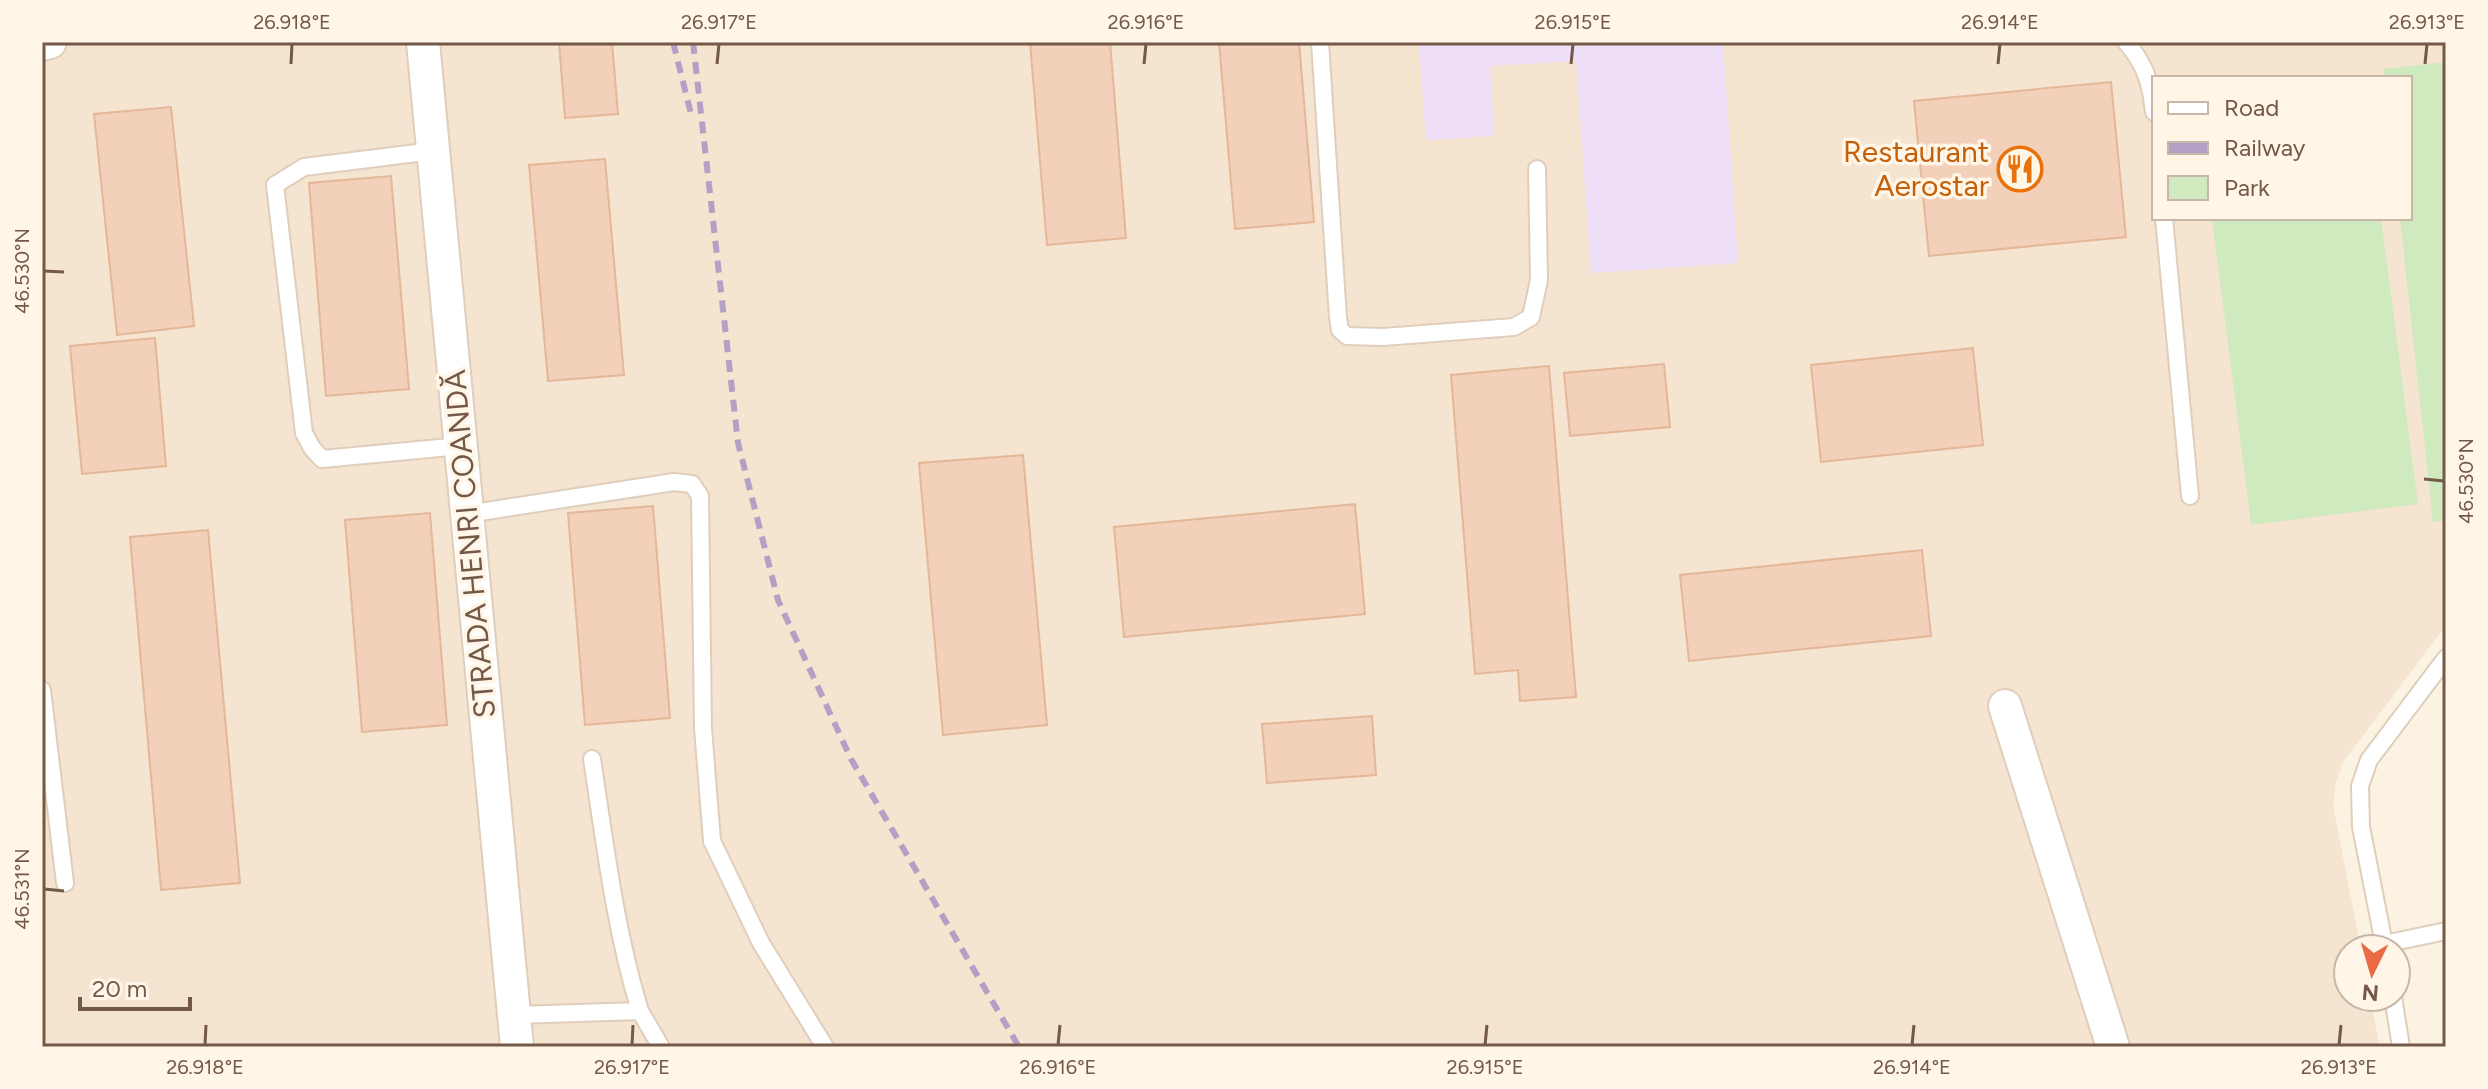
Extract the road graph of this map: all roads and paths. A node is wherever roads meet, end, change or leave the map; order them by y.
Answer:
1 (50, 42) edge
2 (423, 42) edge
3 (1320, 42) edge
4 (2126, 42) edge
5 (42, 44) edge
6 (2152, 88) edge
7 (433, 151) junction
8 (1537, 169) dead end
9 (2164, 220) edge
10 (461, 446) junction
11 (2190, 496) dead end
12 (467, 514) junction
13 (2446, 658) edge
14 (42, 690) edge
15 (2005, 706) dead end
16 (592, 759) dead end
17 (65, 883) dead end
18 (2446, 931) edge
19 (2382, 933) edge
20 (2412, 939) edge
21 (640, 1011) junction
22 (2396, 1013) edge
23 (515, 1015) junction
24 (517, 1047) edge
25 (661, 1047) edge
26 (825, 1047) edge
27 (2113, 1047) edge
28 (2401, 1047) edge

1 - 5 street
2 - 7 street, STRADA HENRI COANDĂ
3 - 8 lane
4 - 6 lane
7 - 10 street, STRADA HENRI COANDĂ
7 - 10 lane
9 - 11 lane
10 - 12 street, STRADA HENRI COANDĂ
12 - 23 street, STRADA HENRI COANDĂ
12 - 26 lane
13 - 19 lane
14 - 17 lane
15 - 27 street
16 - 21 lane
18 - 20 lane
21 - 23 lane
21 - 25 lane
22 - 28 lane
23 - 24 street, STRADA HENRI COANDĂ

